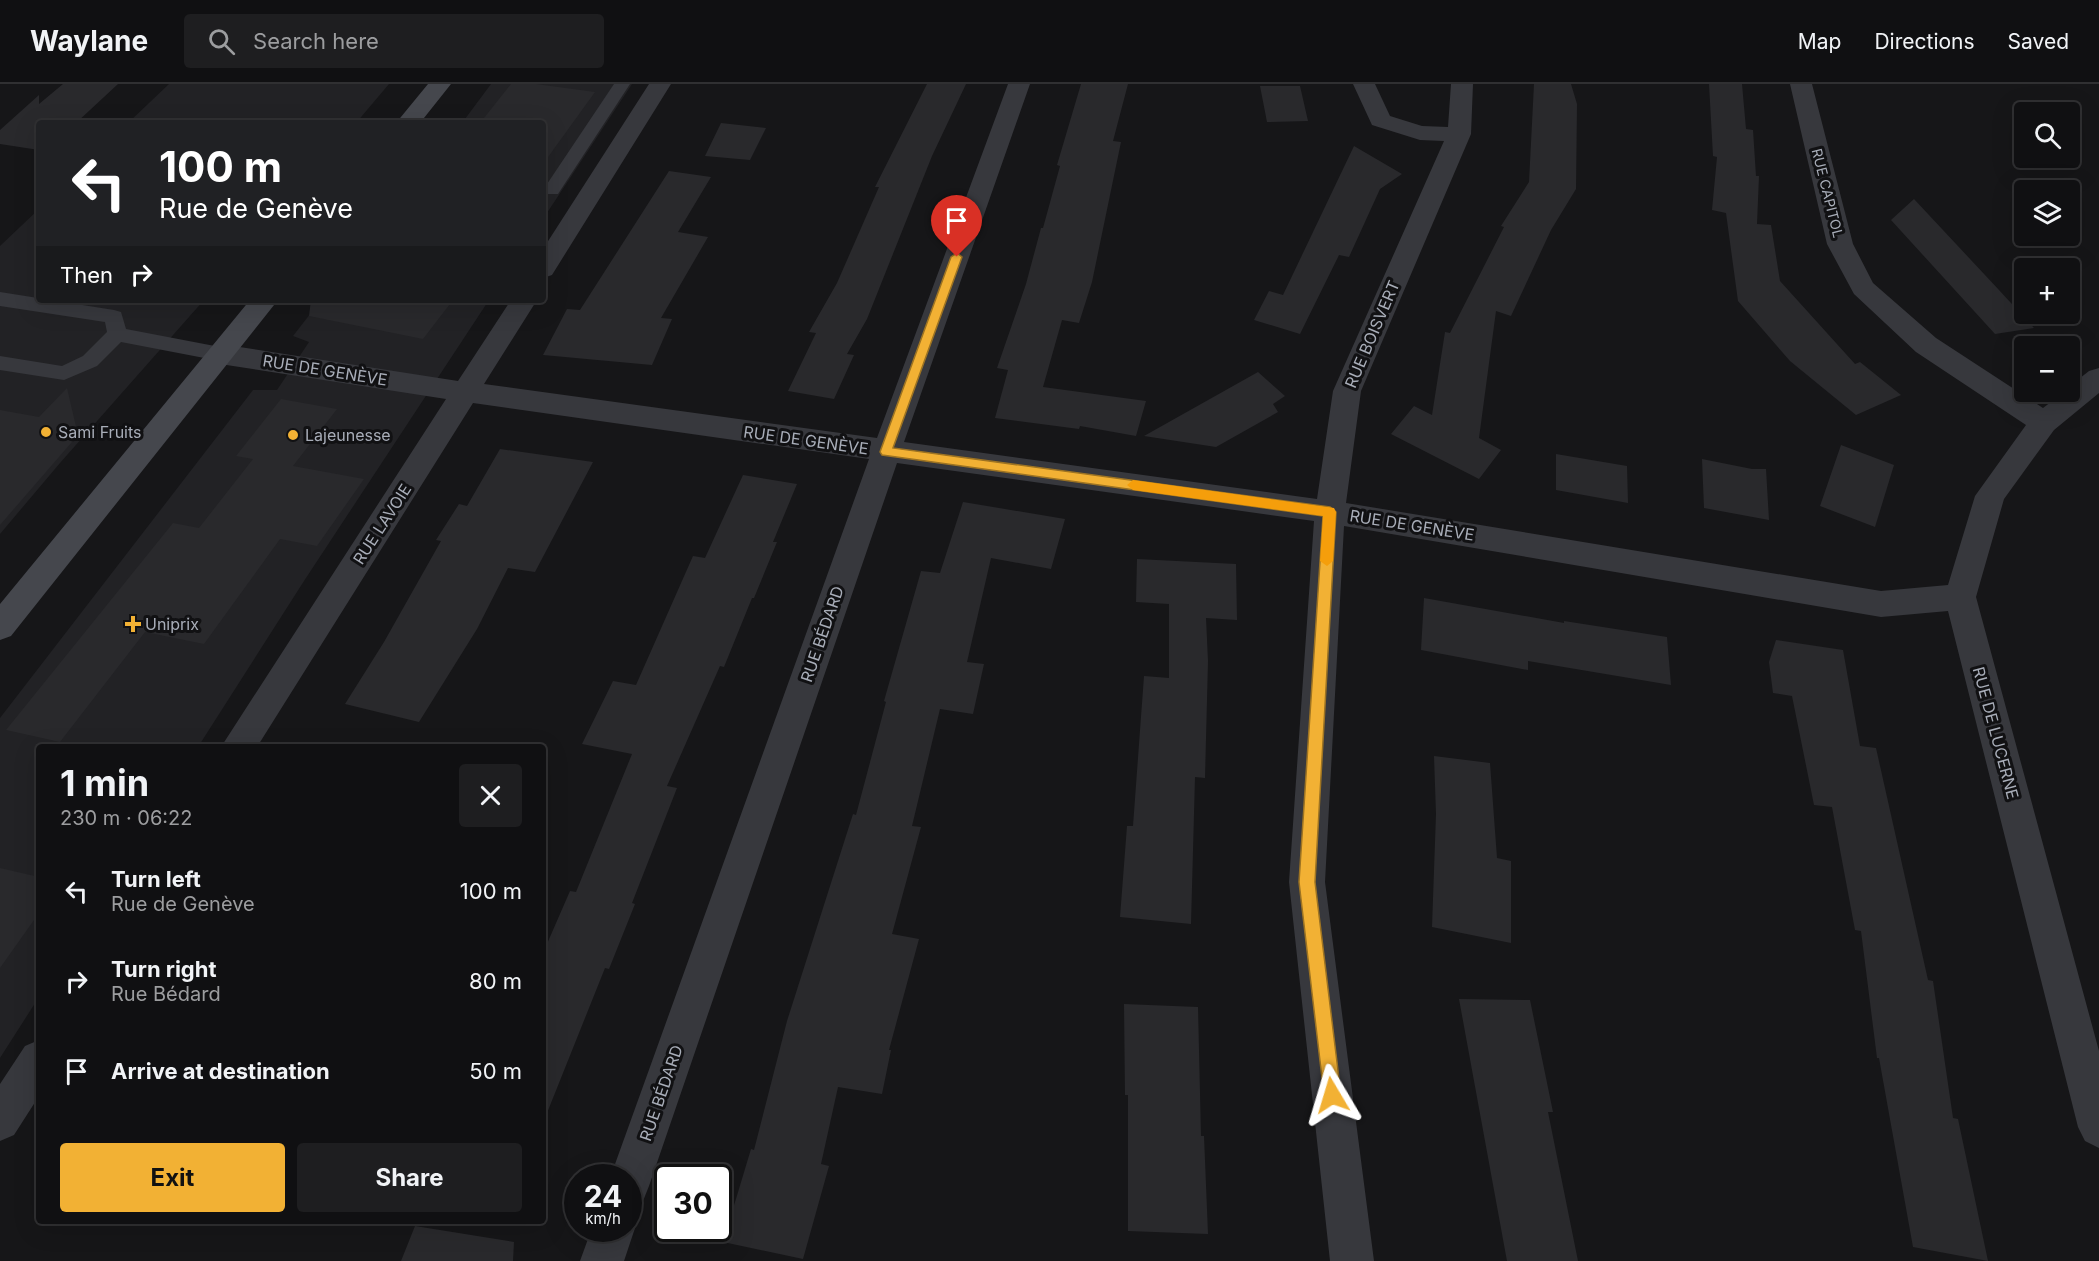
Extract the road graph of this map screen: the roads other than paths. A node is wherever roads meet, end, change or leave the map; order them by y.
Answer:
1 (440, 84) edge
2 (622, 84) edge
3 (660, 84) edge
4 (1019, 84) edge
5 (1364, 84) edge
6 (1462, 84) edge
7 (1801, 84) edge
8 (410, 120) edge
9 (1459, 134) junction
10 (552, 190) dead end
11 (546, 264) edge
12 (0, 299) edge
13 (262, 303) edge
14 (522, 303) edge
15 (117, 334) junction
16 (220, 354) junction
17 (0, 363) edge
18 (2099, 378) edge
19 (466, 392) junction
20 (2044, 423) junction
21 (886, 452) junction
22 (1330, 512) junction
23 (1960, 597) junction
24 (0, 627) edge
25 (240, 744) edge
26 (36, 1065) edge
27 (0, 1120) edge
28 (2099, 1127) edge
29 (636, 1164) edge
30 (609, 1242) edge
31 (602, 1261) edge
32 (1352, 1261) edge

1 - 8 main road
2 - 10 lane
3 - 11 street
4 - 21 street, RUE BÉDARD
5 - 9 street
6 - 9 street, RUE BOISVERT
7 - 20 street, RUE CAPITOL
9 - 22 street, RUE BOISVERT
12 - 15 lane
13 - 16 main road
14 - 19 street, RUE LAVOIE
15 - 16 lane
15 - 17 lane
16 - 19 street, RUE DE GENÈVE
16 - 24 main road
18 - 20 street
19 - 21 street, RUE DE GENÈVE
19 - 25 street, RUE LAVOIE
20 - 23 street
21 - 22 street, RUE DE GENÈVE
21 - 29 street, RUE BÉDARD
22 - 23 street, RUE DE GENÈVE
22 - 32 street, RUE BOISVERT
23 - 28 street, RUE DE LUCERNE
26 - 27 street
30 - 31 street

